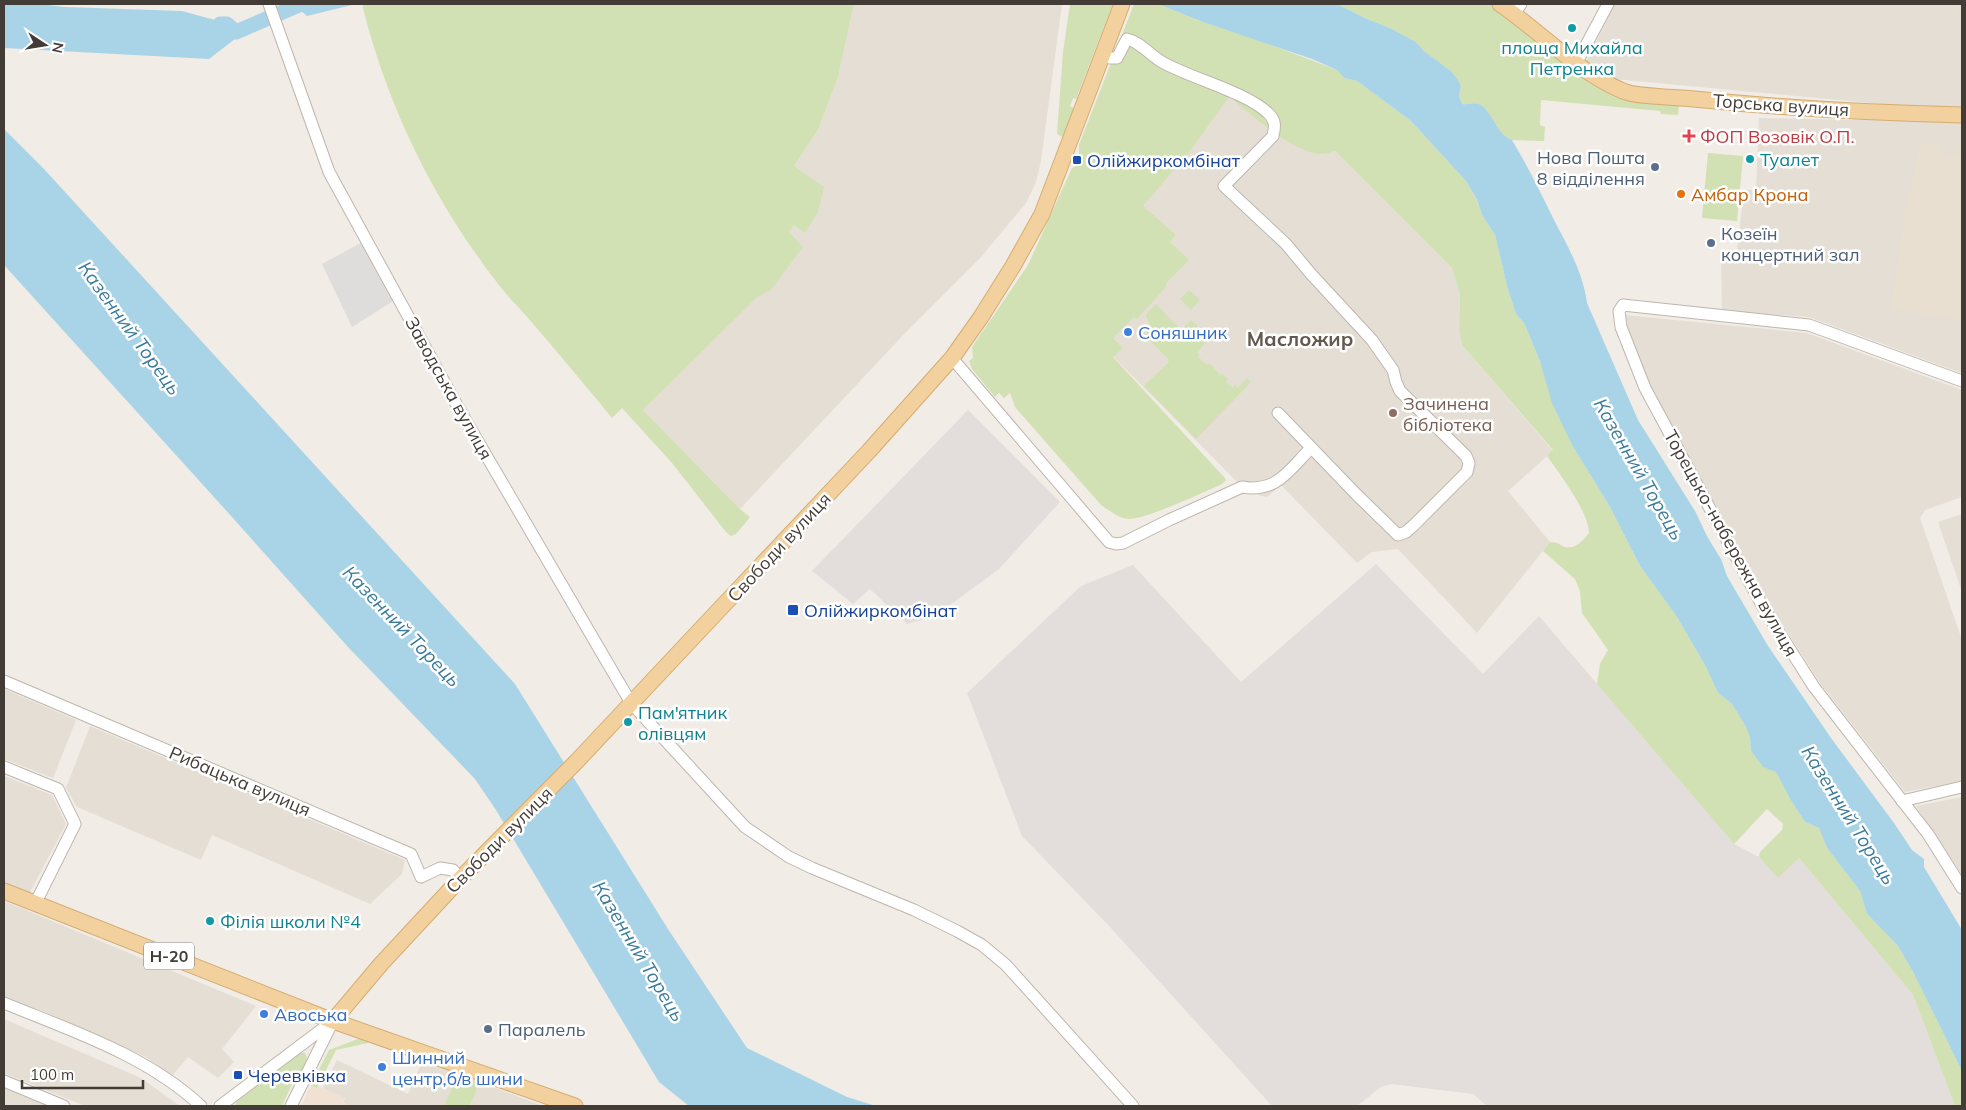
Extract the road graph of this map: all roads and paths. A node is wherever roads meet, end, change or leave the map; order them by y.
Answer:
1 (269, 4) edge
2 (1500, 4) edge
3 (1608, 4) edge
4 (1120, 9) edge
5 (1518, 9) edge
6 (1102, 55) junction
7 (1576, 64) junction
8 (1962, 115) edge
9 (952, 358) junction
10 (1962, 381) edge
11 (1278, 413) dead end
12 (1311, 448) junction
13 (4, 681) edge
14 (631, 703) junction
15 (4, 767) edge
16 (1962, 787) edge
17 (1902, 801) junction
18 (460, 879) junction
19 (1962, 888) edge
20 (4, 891) edge
21 (35, 904) junction
22 (4, 1002) edge
23 (333, 1021) junction
24 (4, 1081) edge
25 (225, 1104) edge
26 (64, 1106) edge
27 (201, 1106) edge
28 (291, 1106) edge
29 (575, 1106) edge
30 (1133, 1106) edge

1 - 14 street, Заводська вулиця
2 - 5 main road
3 - 7 street
4 - 6 main road, Свободи вулиця
5 - 7 main road
6 - 9 main road, Свободи вулиця
6 - 12 street
7 - 8 main road, Торська вулиця
9 - 12 street
9 - 14 main road, Свободи вулиця
10 - 17 street, Торецько-набережна вулиця
11 - 12 street
13 - 18 street, Рибацька вулиця
14 - 18 main road, Свободи вулиця
14 - 30 street, Заводська вулиця
15 - 21 street
16 - 17 street
17 - 19 street, Торецько-набережна вулиця
18 - 23 main road, Свободи вулиця
20 - 21 main road, Н-20
21 - 23 main road, Н-20
22 - 27 street
23 - 25 street
23 - 28 street
23 - 29 main road, Н-20
24 - 26 street

